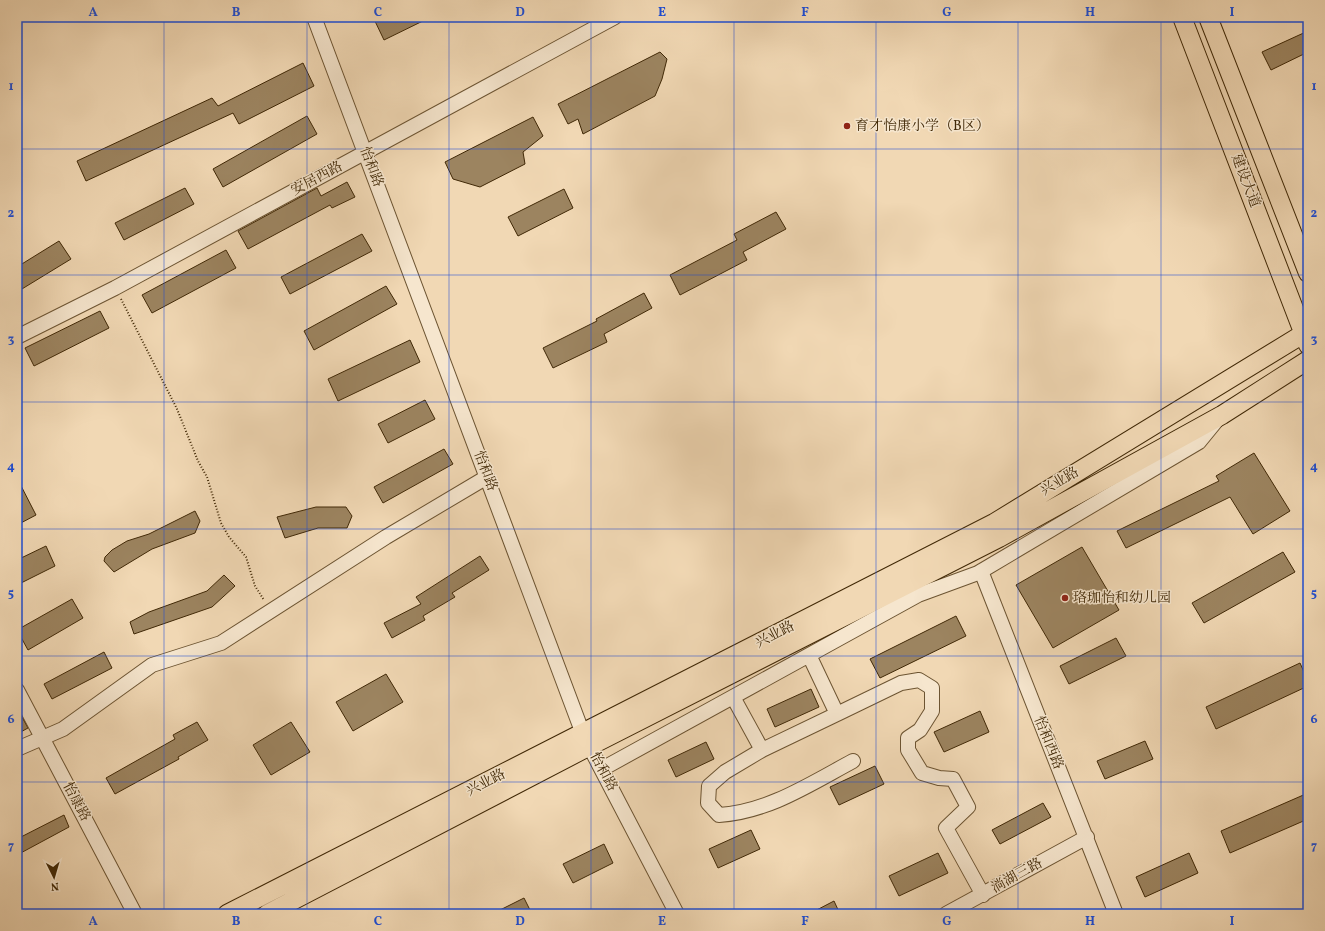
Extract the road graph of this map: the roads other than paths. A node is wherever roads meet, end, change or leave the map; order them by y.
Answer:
1 (314, 17) edge
2 (615, 17) edge
3 (1182, 17) edge
4 (1208, 17) edge
5 (365, 153) junction
6 (1308, 273) edge
7 (17, 337) edge
8 (1306, 337) edge
9 (1308, 360) edge
10 (1222, 415) junction
11 (487, 477) junction
12 (981, 571) junction
13 (809, 655) junction
14 (17, 690) edge
15 (733, 697) junction
16 (837, 714) junction
17 (43, 738) junction
18 (587, 740) junction
19 (17, 749) edge
20 (762, 750) junction
21 (853, 761) dead end
22 (602, 769) junction
23 (1087, 837) junction
24 (983, 895) junction
25 (135, 914) edge
26 (227, 914) edge
27 (267, 914) edge
28 (677, 914) edge
29 (946, 914) edge
30 (1116, 914) edge

1 - 5 street, 怡和路
2 - 5 street, 安居西路
3 - 8 main road, 建设大道
4 - 6 main road, 建设大道
5 - 7 street, 安居西路
5 - 11 street, 怡和路
8 - 18 main road, 兴业路
9 - 10 main road, 兴业路
10 - 12 street
10 - 18 main road, 兴业路
11 - 17 street
11 - 18 street, 怡和路
12 - 13 street
12 - 23 street, 怡和西路
13 - 15 street
13 - 16 street
14 - 17 street, 怡康路
15 - 20 street
15 - 22 street
16 - 20 street
16 - 24 street
17 - 19 street
17 - 25 street, 怡康路
18 - 22 street, 怡和路
18 - 26 main road, 兴业路
18 - 27 main road, 兴业路
20 - 21 street
22 - 28 street, 怡和路
23 - 24 street, 淌湖三路
23 - 30 street, 怡和西路
24 - 29 street, 淌湖三路

